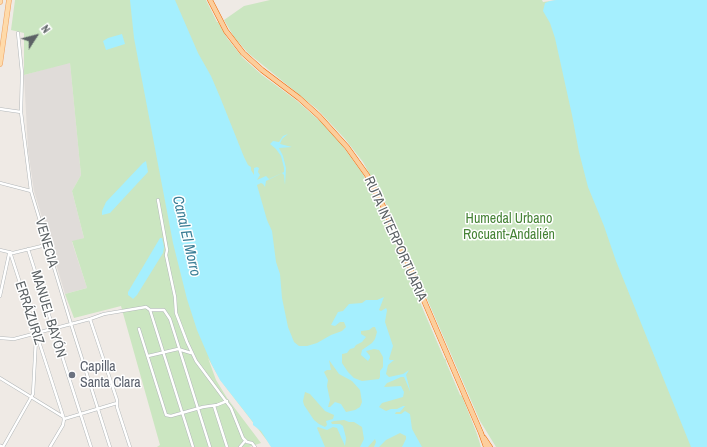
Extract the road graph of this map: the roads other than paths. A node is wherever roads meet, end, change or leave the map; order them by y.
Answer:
1 (9, 0) edge
2 (210, 0) edge
3 (18, 33) dead end
4 (0, 64) edge
5 (0, 109) edge
6 (21, 112) junction
7 (0, 183) edge
8 (31, 191) junction
9 (158, 200) dead end
10 (46, 245) junction
11 (28, 249) junction
12 (0, 250) edge
13 (10, 252) junction
14 (0, 296) edge
15 (150, 310) junction
16 (90, 319) junction
17 (71, 324) junction
18 (53, 328) junction
19 (139, 329) dead end
20 (36, 334) junction
21 (0, 338) edge
22 (179, 349) junction
23 (163, 352) junction
24 (191, 353) junction
25 (148, 356) junction
26 (0, 378) edge
27 (32, 397) junction
28 (227, 401) junction
29 (117, 404) junction
30 (214, 406) junction
31 (198, 408) junction
32 (98, 409) junction
33 (182, 413) junction
34 (80, 414) junction
35 (63, 417) junction
36 (481, 433) junction
37 (245, 441) junction
38 (1, 447) edge
39 (50, 447) edge
40 (91, 447) edge
41 (110, 447) edge
42 (130, 447) edge
43 (193, 447) edge
44 (210, 447) edge
45 (227, 447) edge
46 (240, 447) edge
47 (255, 447) edge
48 (486, 447) edge
49 (490, 447) edge

1 - 4 main road
2 - 36 highway, RUTA INTERPORTUARIA
3 - 6 street, VENECIA
5 - 6 street
6 - 8 street, VENECIA
7 - 8 street
8 - 10 street, VENECIA
9 - 24 street
10 - 11 street
10 - 17 street, VENECIA
11 - 13 street
11 - 18 street, MANUEL BAYÓN
12 - 13 street
13 - 14 street, ERRÁZURIZ
13 - 20 street, ERRÁZURIZ
15 - 16 street
15 - 22 street
15 - 23 street
16 - 17 street
16 - 29 street
17 - 18 street
17 - 32 street, VENECIA
18 - 20 street
18 - 34 street, MANUEL BAYÓN
19 - 25 street
20 - 21 street
20 - 27 street
20 - 35 street, ERRÁZURIZ
22 - 23 street
22 - 24 street
22 - 31 street
23 - 25 street
23 - 33 street
24 - 28 street
25 - 33 street
26 - 27 street
27 - 35 street
27 - 38 street
28 - 30 street
28 - 37 street
29 - 32 street
29 - 42 street
30 - 31 street
30 - 45 street
31 - 33 street
31 - 44 street
32 - 34 street
32 - 41 street, VENECIA
33 - 43 street
34 - 35 street
34 - 40 street, MANUEL BAYÓN
35 - 39 street
36 - 48 highway, RUTA INTERPORTUARIA
36 - 49 highway, RUTA INTERPORTUARIA
37 - 46 street
37 - 47 street

